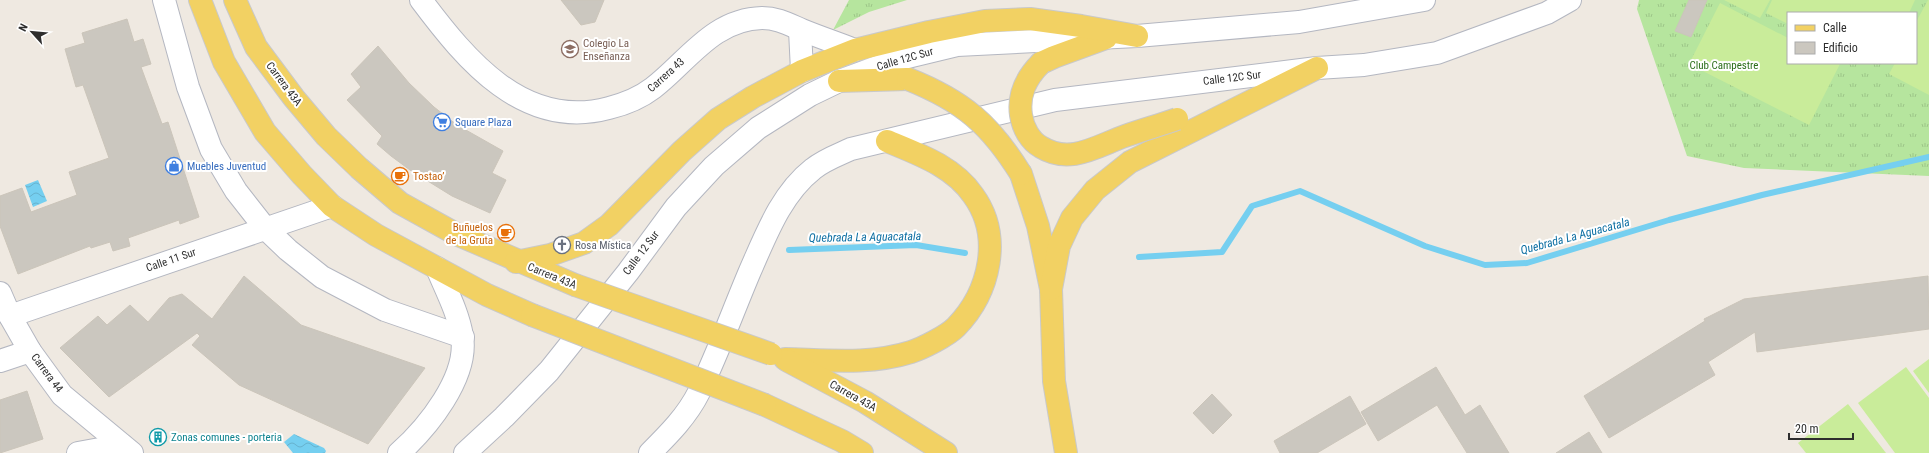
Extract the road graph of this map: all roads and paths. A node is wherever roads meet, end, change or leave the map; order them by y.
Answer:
1 (164, 0) edge
2 (200, 0) edge
3 (235, 0) edge
4 (421, 0) edge
5 (1424, 0) edge
6 (1570, 0) edge
7 (800, 30) junction
8 (1136, 36) junction
9 (1106, 38) junction
10 (855, 50) junction
11 (1317, 68) junction
12 (802, 71) junction
13 (839, 81) junction
14 (1271, 91) junction
15 (887, 141) junction
16 (332, 206) junction
17 (265, 228) junction
18 (516, 262) junction
19 (436, 268) junction
20 (1051, 289) junction
21 (0, 293) edge
22 (10, 316) junction
23 (463, 337) junction
24 (30, 351) junction
25 (778, 356) junction
26 (0, 361) edge
27 (127, 449) edge
28 (78, 453) edge
29 (399, 453) edge
30 (465, 453) edge
31 (650, 453) edge
32 (862, 453) edge
33 (946, 453) edge
34 (1066, 453) edge

1 - 17 street
2 - 16 main road
3 - 18 main road, Carrera 43A
4 - 7 street, Carrera 43
5 - 8 street, Calle 12C Sur
6 - 11 street, Calle 12C Sur
7 - 10 street, Carrera 43
7 - 12 street
8 - 9 street, Calle 12C Sur
8 - 10 main road
9 - 13 street, Calle 12C Sur
9 - 14 main road, bridge
10 - 12 main road
11 - 14 main road
11 - 15 street, Calle 12C Sur
12 - 18 main road
13 - 20 main road, bridge
13 - 30 street, Calle 12 Sur
14 - 20 main road
15 - 25 main road
15 - 31 street
16 - 17 street, Calle 11 Sur
16 - 19 main road
17 - 22 street, Calle 11 Sur
17 - 23 street
18 - 25 main road, Carrera 43A, bridge
19 - 23 street
19 - 32 main road, bridge
20 - 34 main road
21 - 22 street, Carrera 44
22 - 24 street, Carrera 44
23 - 29 street
24 - 26 street
24 - 27 street, Carrera 44
25 - 33 main road, Carrera 43A
27 - 28 street

